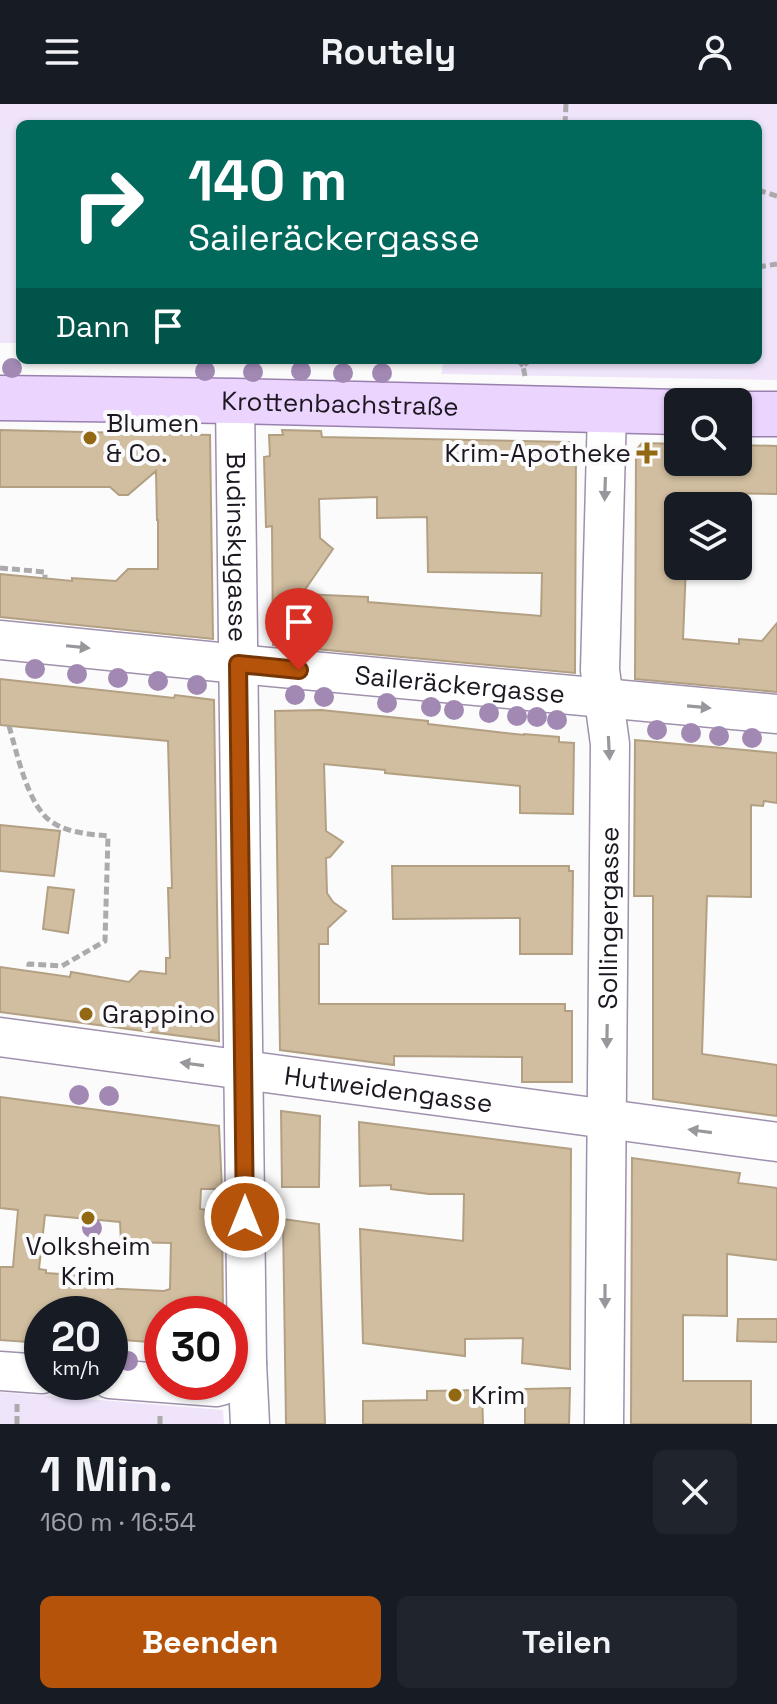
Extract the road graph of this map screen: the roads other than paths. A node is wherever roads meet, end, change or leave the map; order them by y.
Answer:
1 (0, 398) edge
2 (235, 401) junction
3 (607, 411) junction
4 (664, 412) edge
5 (752, 414) edge
6 (777, 414) edge
7 (0, 640) edge
8 (238, 664) junction
9 (603, 697) junction
10 (777, 714) edge
11 (0, 1037) edge
12 (244, 1071) junction
13 (606, 1118) junction
14 (777, 1142) edge
15 (246, 1296) edge
16 (0, 1371) edge
17 (24, 1373) edge
18 (248, 1383) edge
19 (250, 1424) edge
20 (604, 1424) edge

1 - 2 main road, Krottenbachstraße
2 - 3 main road, Krottenbachstraße
2 - 8 street, Budinskygasse
3 - 4 main road, Krottenbachstraße
3 -> 9 street, Sollingergasse
5 - 6 main road
7 -> 8 street, Saileräckergasse
8 - 9 street, Saileräckergasse
8 - 12 street, Budinskygasse
9 -> 10 street, Saileräckergasse
9 -> 13 street, Sollingergasse
12 -> 11 street, Hutweidengasse
12 - 13 street, Hutweidengasse
12 - 15 street, Budinskygasse
14 -> 13 street, Hutweidengasse
13 -> 20 street, Sollingergasse
16 - 17 street
18 - 19 street, Budinskygasse

